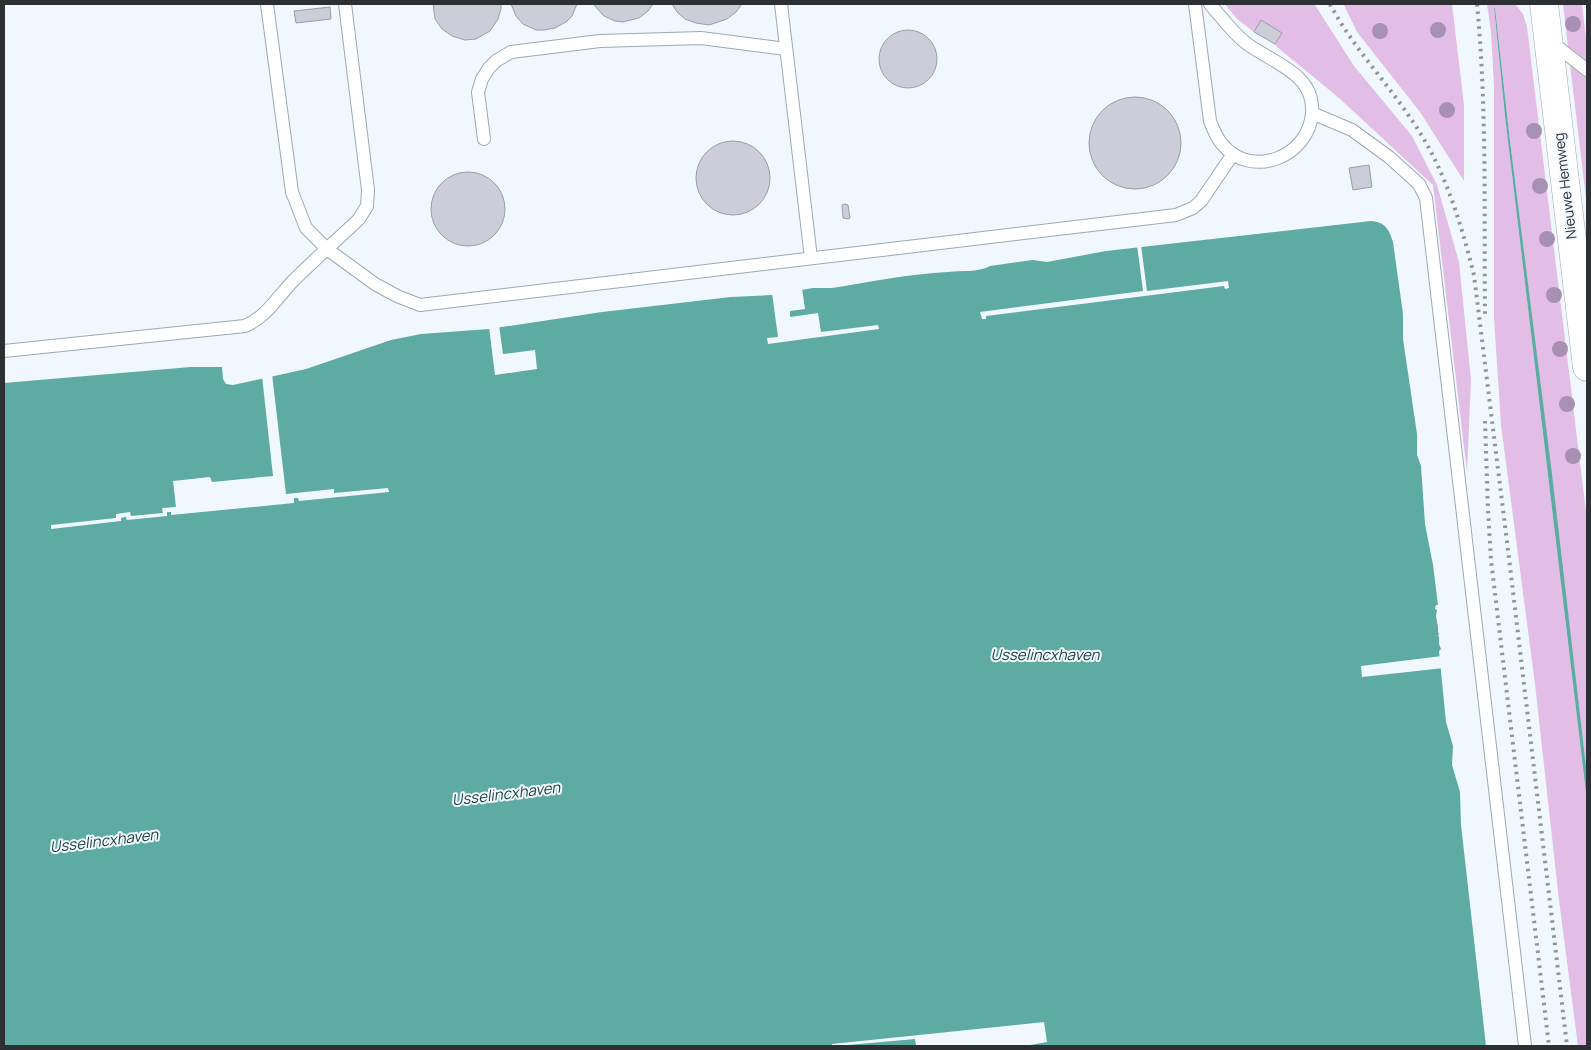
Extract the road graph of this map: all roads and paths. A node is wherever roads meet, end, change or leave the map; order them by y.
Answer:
1 (267, 4) edge
2 (345, 4) edge
3 (781, 4) edge
4 (1195, 4) edge
5 (1210, 4) edge
6 (1544, 4) edge
7 (1548, 39) junction
8 (786, 48) junction
9 (1587, 70) edge
10 (1312, 113) junction
11 (484, 139) dead end
12 (1233, 154) junction
13 (327, 249) junction
14 (1581, 254) edge
15 (811, 258) junction
16 (4, 351) edge
17 (1587, 367) edge
18 (1525, 1046) edge

1 - 13 lane
2 - 13 lane
3 - 8 lane
4 - 12 lane
5 - 10 lane
6 - 7 main road, Nieuwe Hemweg
7 - 9 lane
7 - 14 main road, Nieuwe Hemweg
8 - 11 lane
8 - 15 lane
10 - 12 lane
10 - 18 lane
12 - 15 lane
13 - 15 lane
13 - 16 lane
14 - 17 main road, Nieuwe Hemweg

